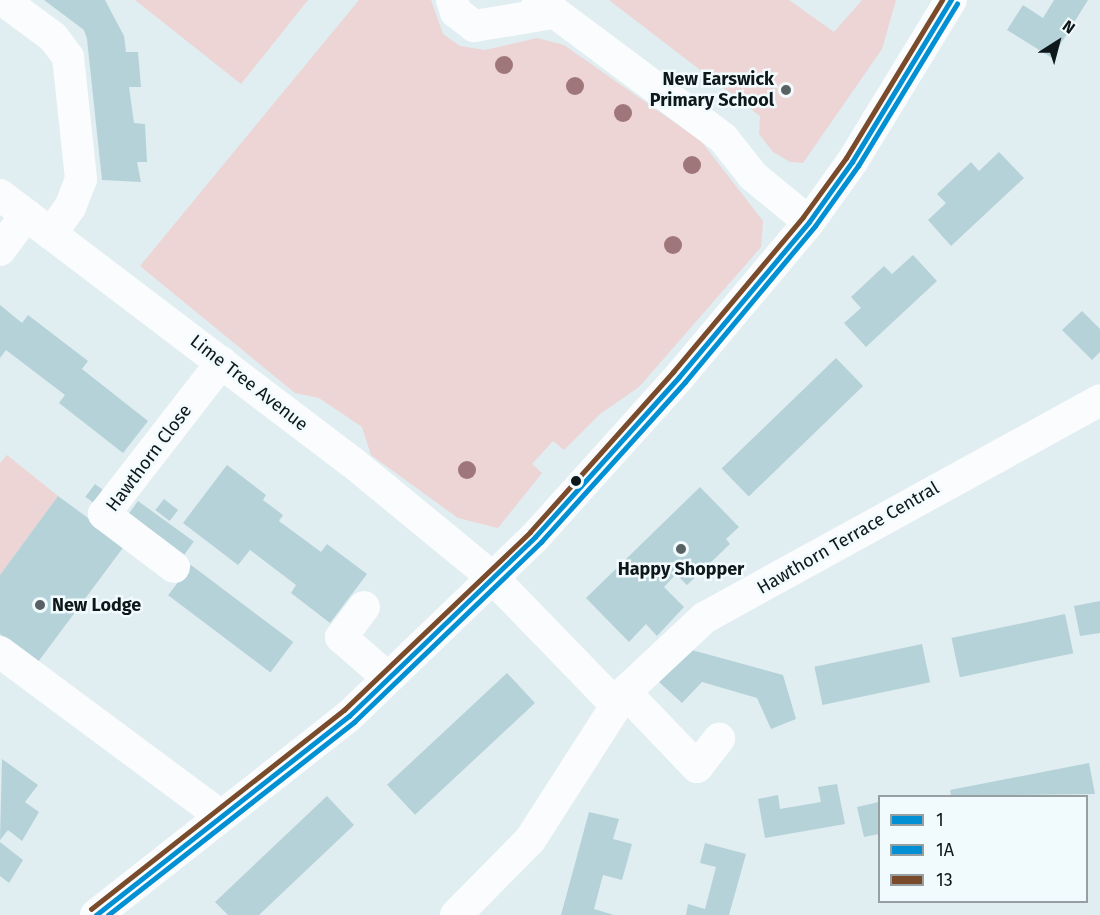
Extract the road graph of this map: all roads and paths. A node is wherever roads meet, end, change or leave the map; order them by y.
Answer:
1 (3, 0) edge
2 (452, 0) edge
3 (951, 0) edge
4 (546, 6) edge
5 (0, 195) edge
6 (26, 215) junction
7 (809, 222) junction
8 (51, 234) junction
9 (0, 250) edge
10 (222, 362) junction
11 (1100, 400) edge
12 (174, 567) dead end
13 (492, 577) junction
14 (364, 608) dead end
15 (0, 652) edge
16 (388, 678) junction
17 (620, 698) junction
18 (719, 739) dead end
19 (221, 816) junction
20 (96, 915) edge
21 (456, 915) edge

1 - 8 street
2 - 4 street
3 - 7 street
4 - 7 street
5 - 6 street, Lime Tree Avenue
6 - 8 street, Lime Tree Avenue
6 - 9 street
7 - 13 street
8 - 10 street, Lime Tree Avenue
10 - 12 street, Hawthorn Close
10 - 13 street, Lime Tree Avenue
11 - 17 street, Hawthorn Terrace Central
13 - 16 street
13 - 17 street, Lime Tree Avenue
14 - 16 street
15 - 19 street
16 - 19 street
17 - 18 street, Lime Tree Avenue
17 - 21 street, Hawthorn Terrace Central
19 - 20 street

